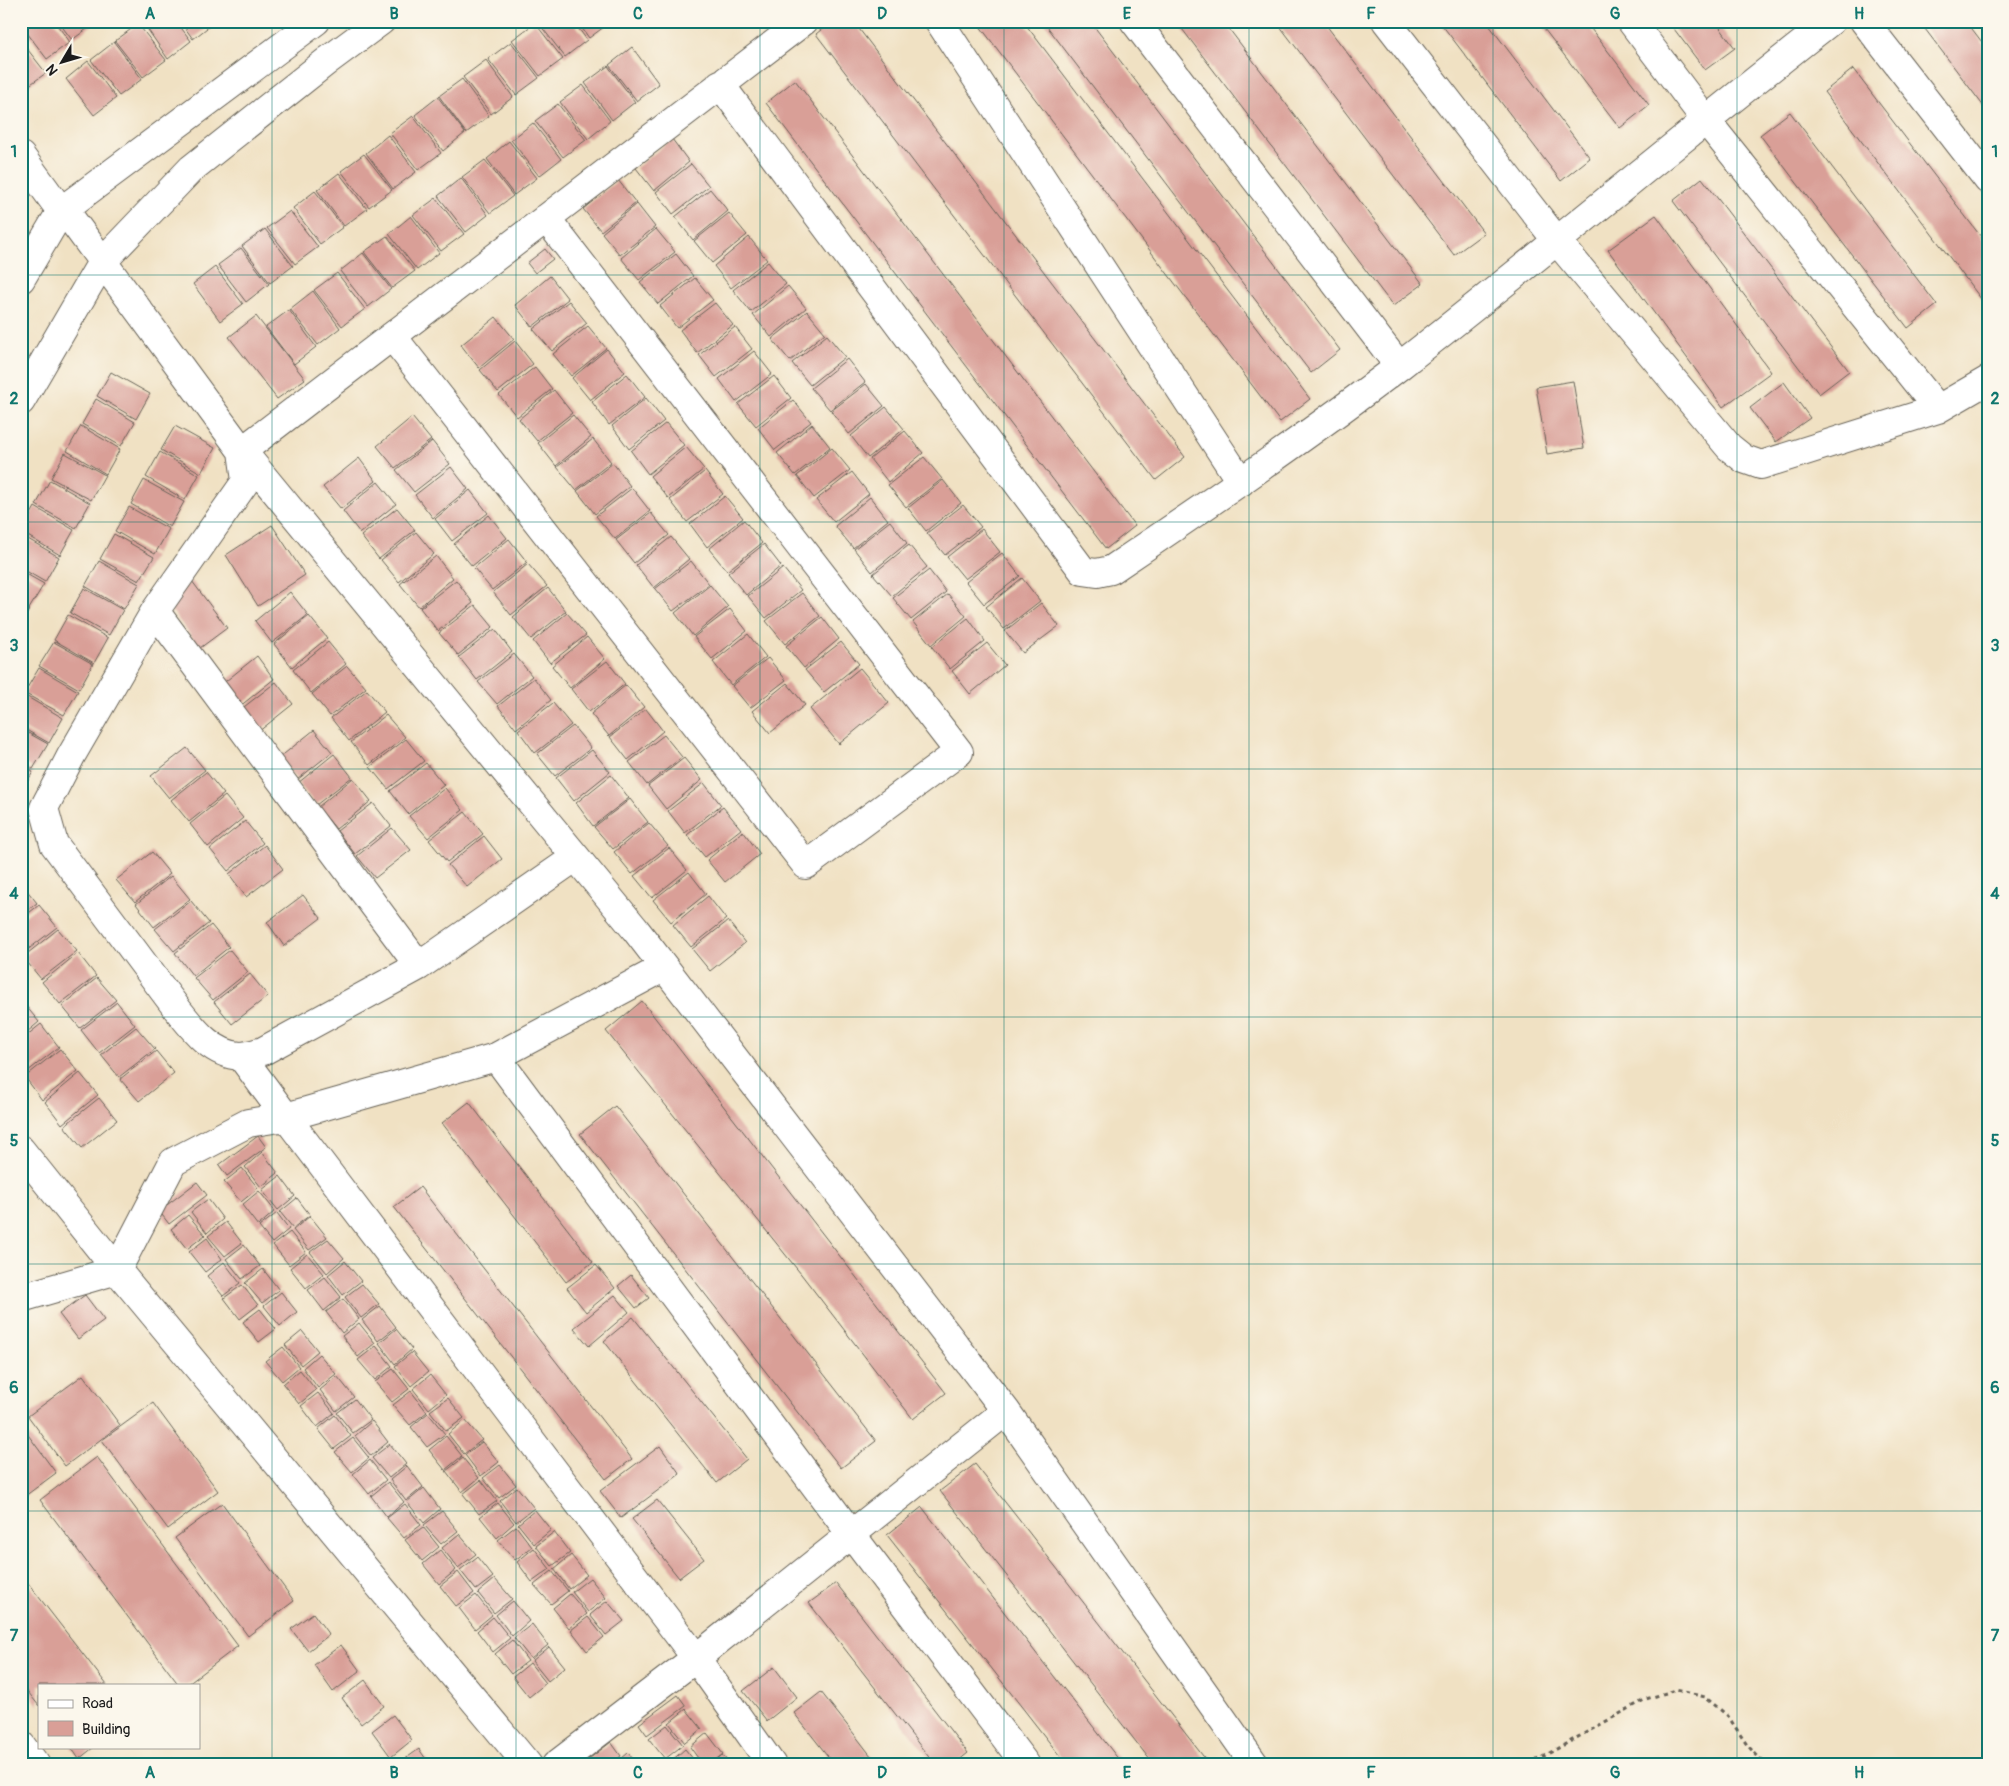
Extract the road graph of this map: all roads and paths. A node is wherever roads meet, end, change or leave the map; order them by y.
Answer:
1 (316, 21) edge
2 (382, 21) edge
3 (804, 21) edge
4 (939, 21) edge
5 (1134, 21) edge
6 (1386, 21) edge
7 (1630, 21) edge
8 (1831, 21) edge
9 (1864, 21) edge
10 (720, 84) junction
11 (1705, 119) junction
12 (21, 156) edge
13 (1988, 180) edge
14 (546, 218) junction
15 (70, 219) junction
16 (1557, 241) junction
17 (102, 262) junction
18 (21, 279) edge
19 (392, 336) junction
20 (1399, 366) junction
21 (1988, 380) edge
22 (21, 401) edge
23 (1938, 409) junction
24 (242, 451) junction
25 (1241, 482) junction
26 (155, 612) junction
27 (576, 857) junction
28 (658, 960) junction
29 (419, 966) junction
30 (241, 1056) junction
31 (496, 1057) junction
32 (286, 1117) junction
33 (21, 1150) edge
34 (116, 1270) junction
35 (21, 1298) edge
36 (1006, 1411) junction
37 (851, 1534) junction
38 (696, 1658) junction
39 (21, 1745) edge
40 (36, 1765) edge
41 (528, 1765) edge
42 (556, 1765) edge
43 (772, 1765) edge
44 (1026, 1765) edge
45 (1255, 1765) edge
46 (1528, 1765) edge
47 (1766, 1765) edge

1 - 15 street
2 - 17 street
3 - 10 street
4 - 25 street
5 - 20 street
6 - 16 street
7 - 11 street
8 - 11 street
9 - 13 street
10 - 14 street
10 - 25 street
11 - 16 street
11 - 23 street
12 - 15 street
14 - 19 street
14 - 19 street
15 - 17 street
15 - 18 street
16 - 20 street
16 - 23 street
17 - 22 street
17 - 24 street
19 - 24 street
20 - 25 street
21 - 23 street
24 - 26 street
24 - 27 street
26 - 29 street
26 - 30 street
27 - 28 street
27 - 29 street
28 - 31 street
28 - 36 street
29 - 30 street
30 - 32 street
31 - 32 street
31 - 37 street
32 - 34 street
32 - 38 street
33 - 34 street
34 - 35 street
34 - 41 street
36 - 37 street
36 - 45 street
37 - 38 street
37 - 44 street
38 - 42 street
38 - 43 street
39 - 40 street
46 - 47 path

